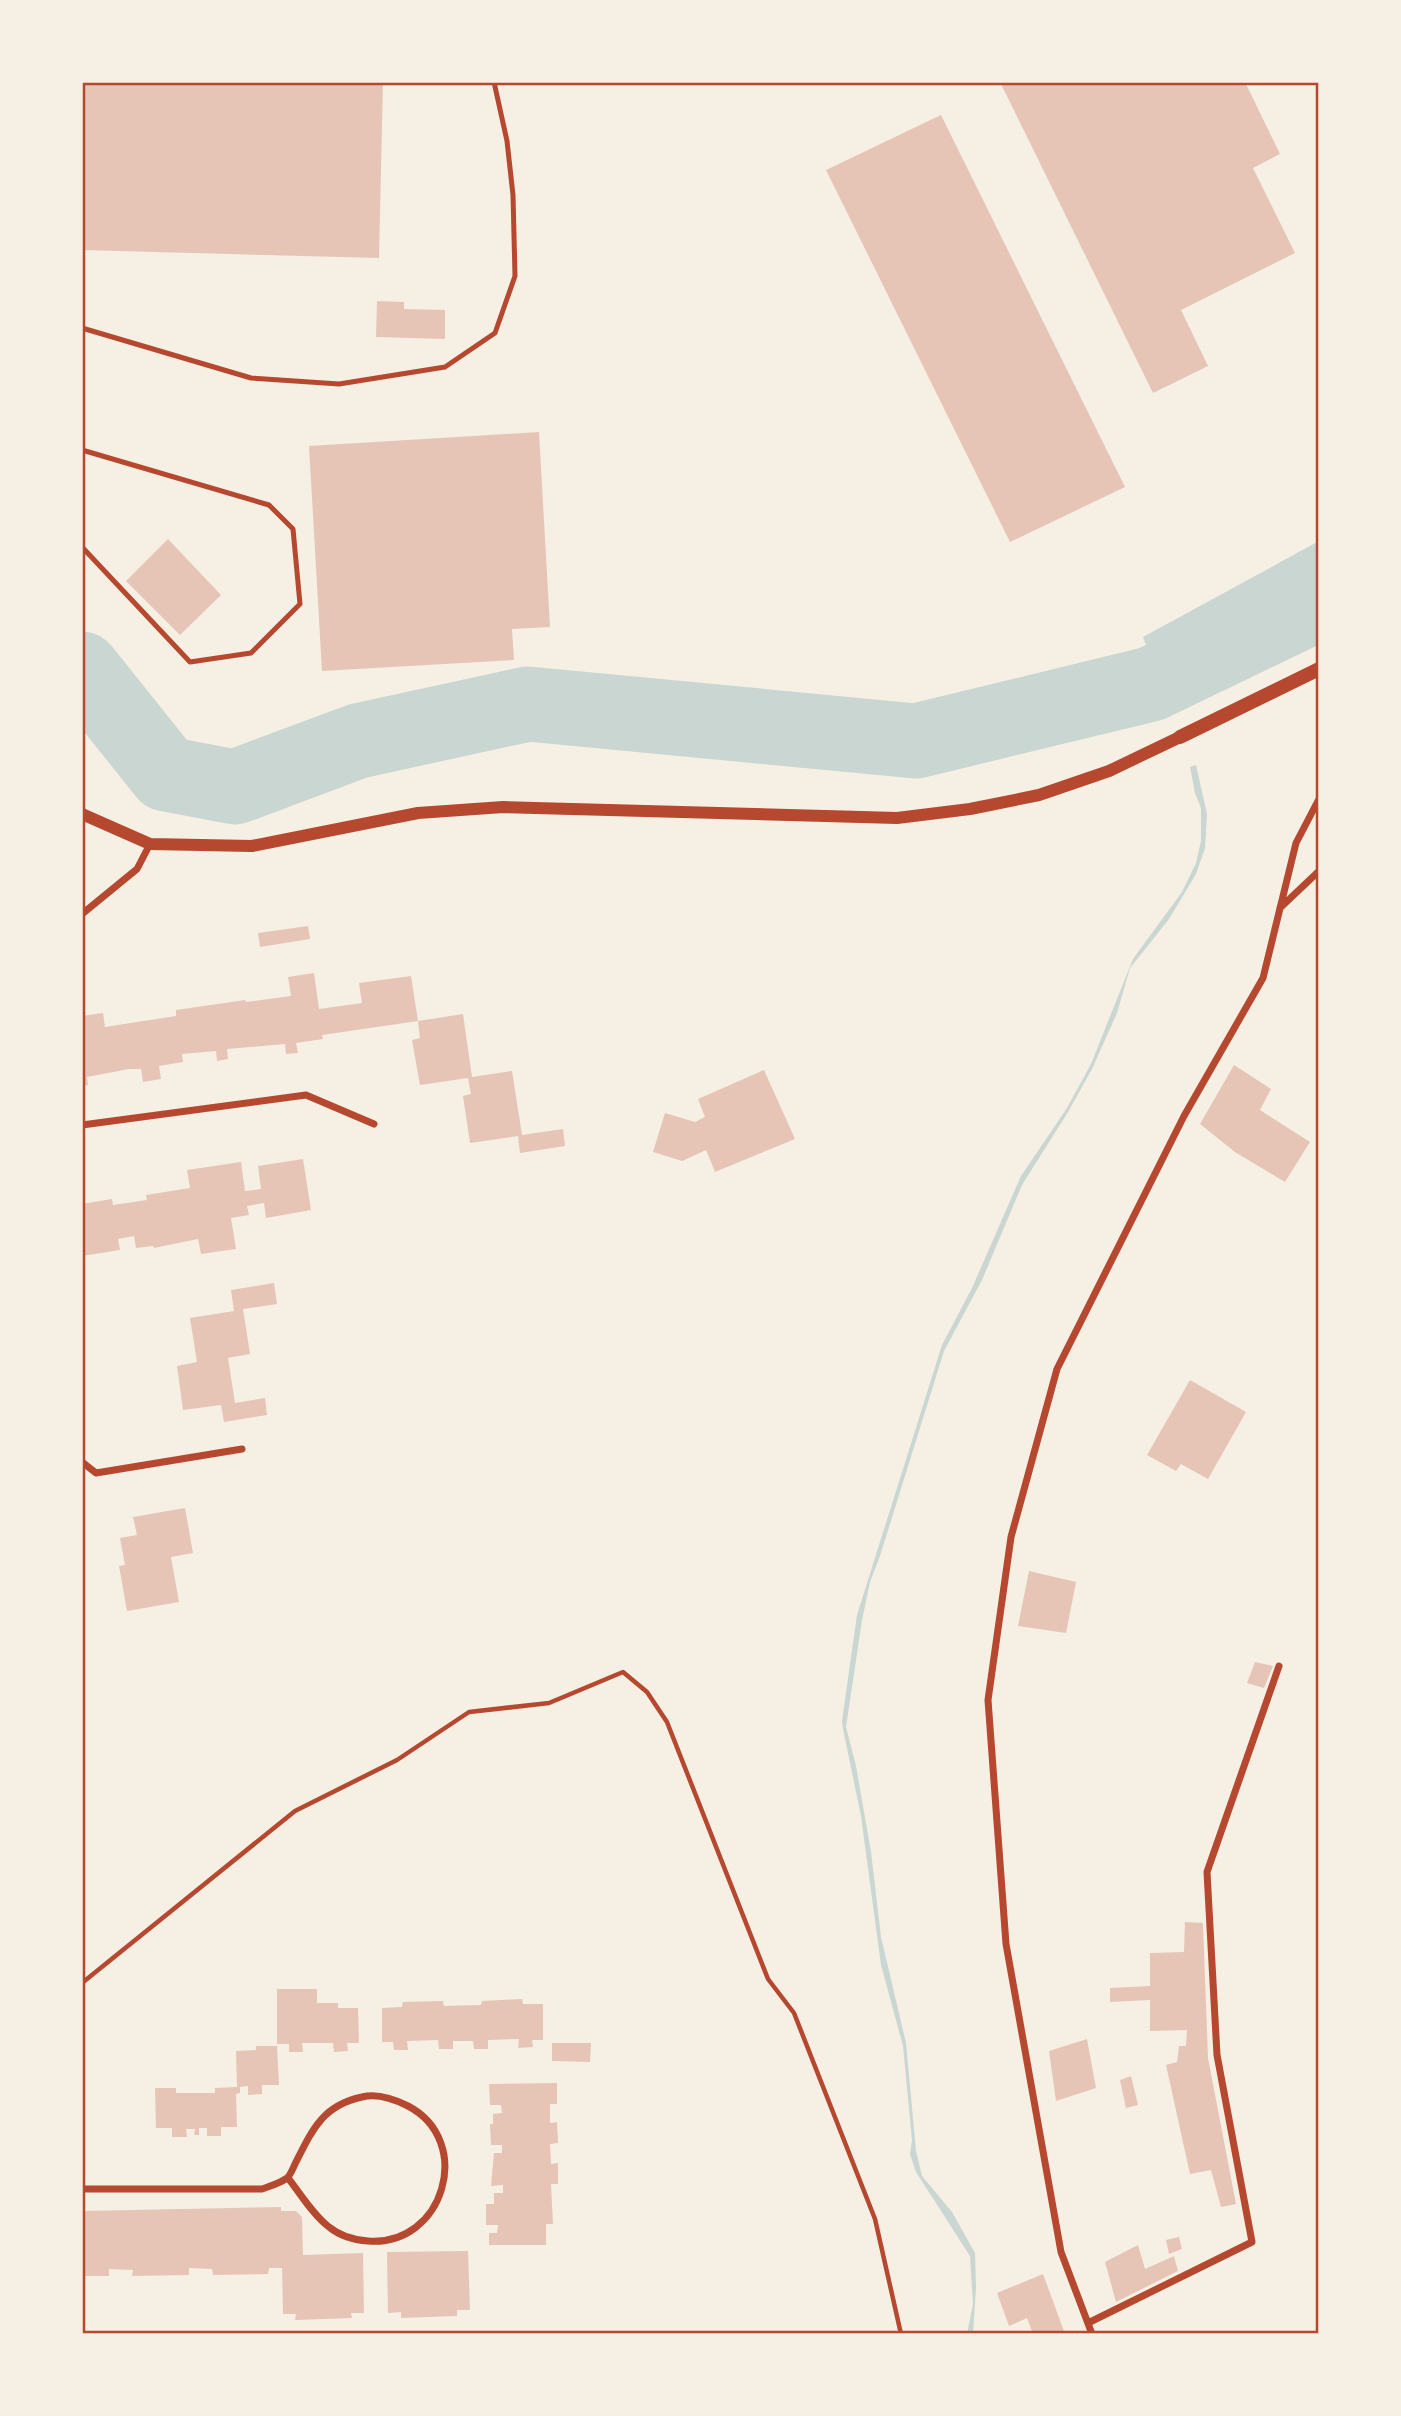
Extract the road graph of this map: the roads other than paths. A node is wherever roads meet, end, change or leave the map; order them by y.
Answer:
1 (494, 82) edge
2 (82, 327) edge
3 (82, 450) edge
4 (82, 547) edge
5 (1319, 669) edge
6 (1180, 737) joint
7 (1319, 799) edge
8 (82, 814) edge
9 (150, 844) junction
10 (1319, 870) edge
11 (1280, 908) junction
12 (82, 914) edge
13 (374, 1124) dead end
14 (82, 1125) edge
15 (242, 1449) dead end
16 (82, 1462) edge
17 (1279, 1667) dead end
18 (288, 2178) junction
19 (82, 2189) edge
20 (1088, 2323) junction
21 (1092, 2334) edge

1 - 2 lane
3 - 4 lane
5 - 6 main road
6 - 9 street
7 - 11 street
8 - 9 street
9 - 12 street
10 - 11 street
11 - 20 street
13 - 14 street
15 - 16 street
17 - 20 street
18 - 18 street
18 - 19 street
20 - 21 street

